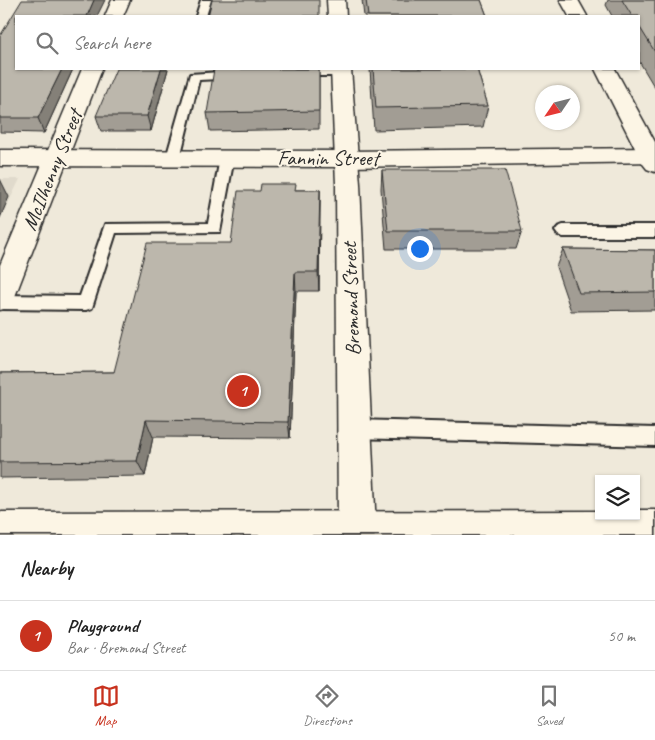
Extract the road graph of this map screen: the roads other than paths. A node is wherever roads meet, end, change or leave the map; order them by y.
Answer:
1 (121, 0) edge
2 (206, 0) edge
3 (336, 0) edge
4 (569, 0) edge
5 (114, 15) edge
6 (201, 15) edge
7 (338, 15) edge
8 (577, 15) edge
9 (92, 70) edge
10 (341, 70) edge
11 (606, 70) edge
12 (282, 74) edge
13 (243, 75) edge
14 (0, 158) edge
15 (56, 158) junction
16 (173, 158) junction
17 (228, 158) junction
18 (653, 158) edge
19 (347, 159) junction
20 (655, 231) edge
21 (562, 232) dead end
22 (1, 293) edge
23 (354, 429) junction
24 (655, 437) edge
25 (655, 529) edge
26 (357, 530) junction
27 (0, 531) edge

1 - 5 street
2 - 6 lane
3 - 7 street
4 - 8 street
9 - 15 street, McIlhenny Street
10 - 12 lane
10 - 19 street, Bremond Street
11 - 18 street
13 - 16 lane
14 - 15 street, Fannin Street
15 - 16 street, Fannin Street
15 - 22 street, McIlhenny Street
16 - 17 street, Fannin Street
17 - 19 street, Fannin Street
17 - 22 lane
18 - 19 street, Fannin Street
19 - 23 street, Bremond Street
20 - 21 lane
23 - 24 lane
23 - 26 street, Bremond Street
25 - 26 street
26 - 27 street

